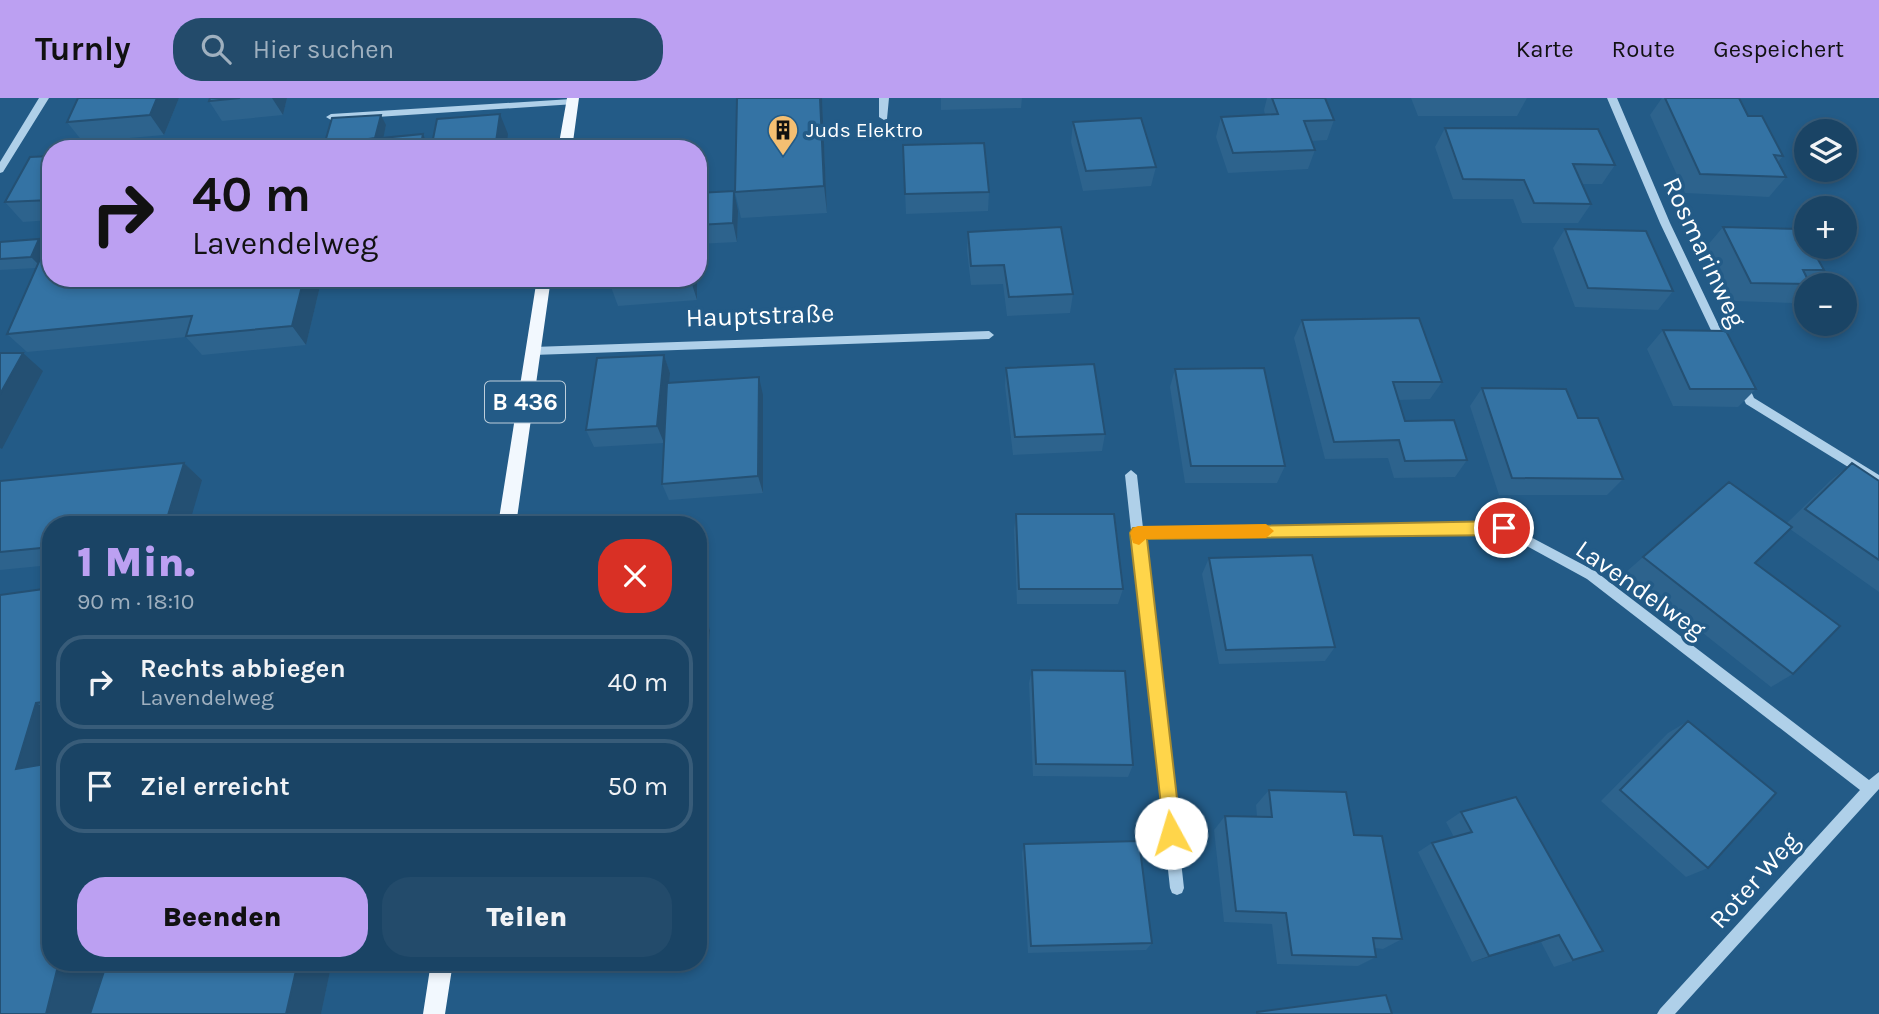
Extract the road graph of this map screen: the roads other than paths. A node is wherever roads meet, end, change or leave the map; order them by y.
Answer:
1 (44, 98) edge
2 (884, 98) edge
3 (1612, 98) edge
4 (572, 100) edge
5 (331, 117) edge
6 (884, 117) dead end
7 (566, 140) edge
8 (0, 170) edge
9 (543, 287) edge
10 (989, 335) dead end
11 (533, 351) junction
12 (1727, 353) edge
13 (1739, 377) edge
14 (1131, 475) dead end
15 (1879, 481) edge
16 (508, 516) edge
17 (1138, 533) junction
18 (1875, 784) edge
19 (1177, 888) dead end
20 (441, 971) edge
21 (434, 1014) edge
22 (1665, 1014) edge

1 - 8 street
2 - 6 street
3 - 12 street, Rosmarinweg
4 - 5 street
4 - 7 main road
9 - 11 main road, B 436
10 - 11 street, Hauptstraße
11 - 16 main road, B 436
13 - 15 street
14 - 17 street
17 - 18 street, Lavendelweg
17 - 19 street
18 - 22 street, Roter Weg
20 - 21 main road

